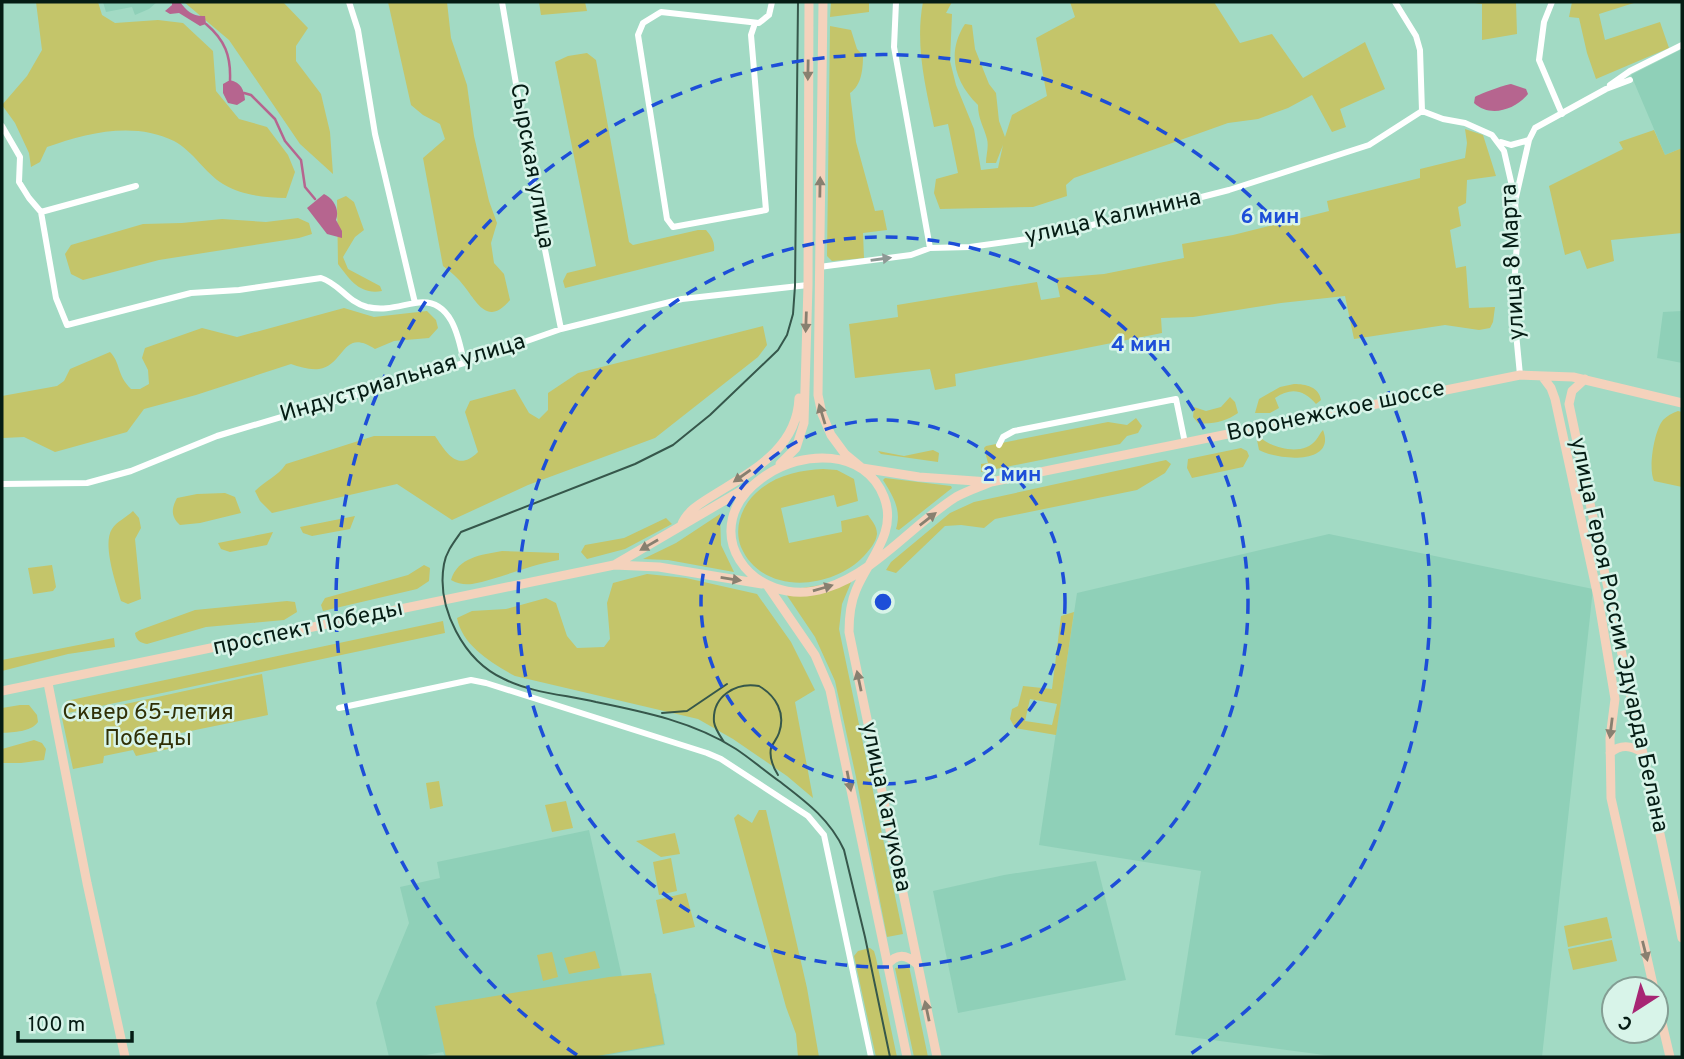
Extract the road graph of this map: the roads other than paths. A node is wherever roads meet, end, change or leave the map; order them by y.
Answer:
1 (349, 2) edge
2 (502, 2) edge
3 (772, 2) edge
4 (809, 2) edge
5 (823, 2) edge
6 (896, 2) edge
7 (1395, 2) edge
8 (1552, 2) edge
9 (755, 23) junction
10 (1682, 45) edge
11 (1630, 80) dead end
12 (1606, 89) junction
13 (1422, 111) junction
14 (1562, 114) junction
15 (2, 126) edge
16 (1529, 140) junction
17 (1500, 142) junction
18 (136, 186) dead end
19 (1515, 199) junction
20 (41, 212) junction
21 (930, 247) junction
22 (819, 267) junction
23 (808, 285) junction
24 (415, 303) junction
25 (561, 329) junction
26 (805, 360) junction
27 (464, 362) junction
28 (1520, 375) junction
29 (1542, 376) junction
30 (1585, 379) junction
31 (1682, 403) edge
32 (1185, 443) junction
33 (999, 445) dead end
34 (862, 468) junction
35 (770, 472) junction
36 (990, 482) junction
37 (2, 484) edge
38 (751, 485) junction
39 (681, 526) junction
40 (873, 561) junction
41 (614, 565) junction
42 (767, 585) junction
43 (48, 683) junction
44 (2, 691) edge
45 (339, 708) dead end
46 (1610, 753) junction
47 (1643, 753) junction
48 (1682, 938) edge
49 (917, 964) junction
50 (887, 965) junction
51 (1651, 975) edge
52 (125, 1057) edge
53 (871, 1057) edge
54 (907, 1057) edge
55 (937, 1057) edge

1 - 24 street
2 - 25 street, Сырская улица
3 - 9 street
4 -> 23 main road
22 -> 5 main road
6 - 21 street
7 - 13 street
8 - 14 street
9 - 9 street
10 - 12 street
11 - 12 street
12 - 14 street
13 - 17 street
13 - 21 street, улица Калинина
14 - 16 street
15 - 20 street
16 - 17 street
16 - 19 street
17 - 19 street, улица 8 Марта
18 - 20 street
19 - 28 street, улица 8 Марта
20 - 24 street
22 -> 21 street, улица Калинина
34 -> 22 main road
23 - 25 street, Индустриальная улица
23 -> 26 main road
24 - 27 street
25 - 27 street, Индустриальная улица
26 - 35 main road
26 -> 39 main road
27 - 37 street, Индустриальная улица
28 - 29 main road, Воронежское шоссе
28 - 32 main road, Воронежское шоссе
29 - 30 main road, Воронежское шоссе
29 -> 46 main road, улица Героя России Эдуарда Белана
30 - 31 main road, Воронежское шоссе
30 - 47 main road, улица Героя России Эдуарда Белана
32 - 33 street
32 - 36 main road, Воронежское шоссе
34 - 35 main road
34 - 36 main road
34 - 40 main road
35 - 38 main road
40 -> 36 main road
38 - 39 main road
38 - 42 main road
39 -> 41 main road
42 -> 40 main road
49 -> 40 main road, улица Катукова
41 -> 42 main road
41 - 43 main road, проспект Победы
42 -> 50 main road, улица Катукова
43 - 44 main road, проспект Победы
43 - 52 main road
45 - 53 street
46 - 47 main road
46 -> 51 main road, улица Героя России Эдуарда Белана
47 - 48 main road, улица Героя России Эдуарда Белана
49 - 50 main road
55 -> 49 main road, улица Катукова
50 - 54 main road, улица Катукова

